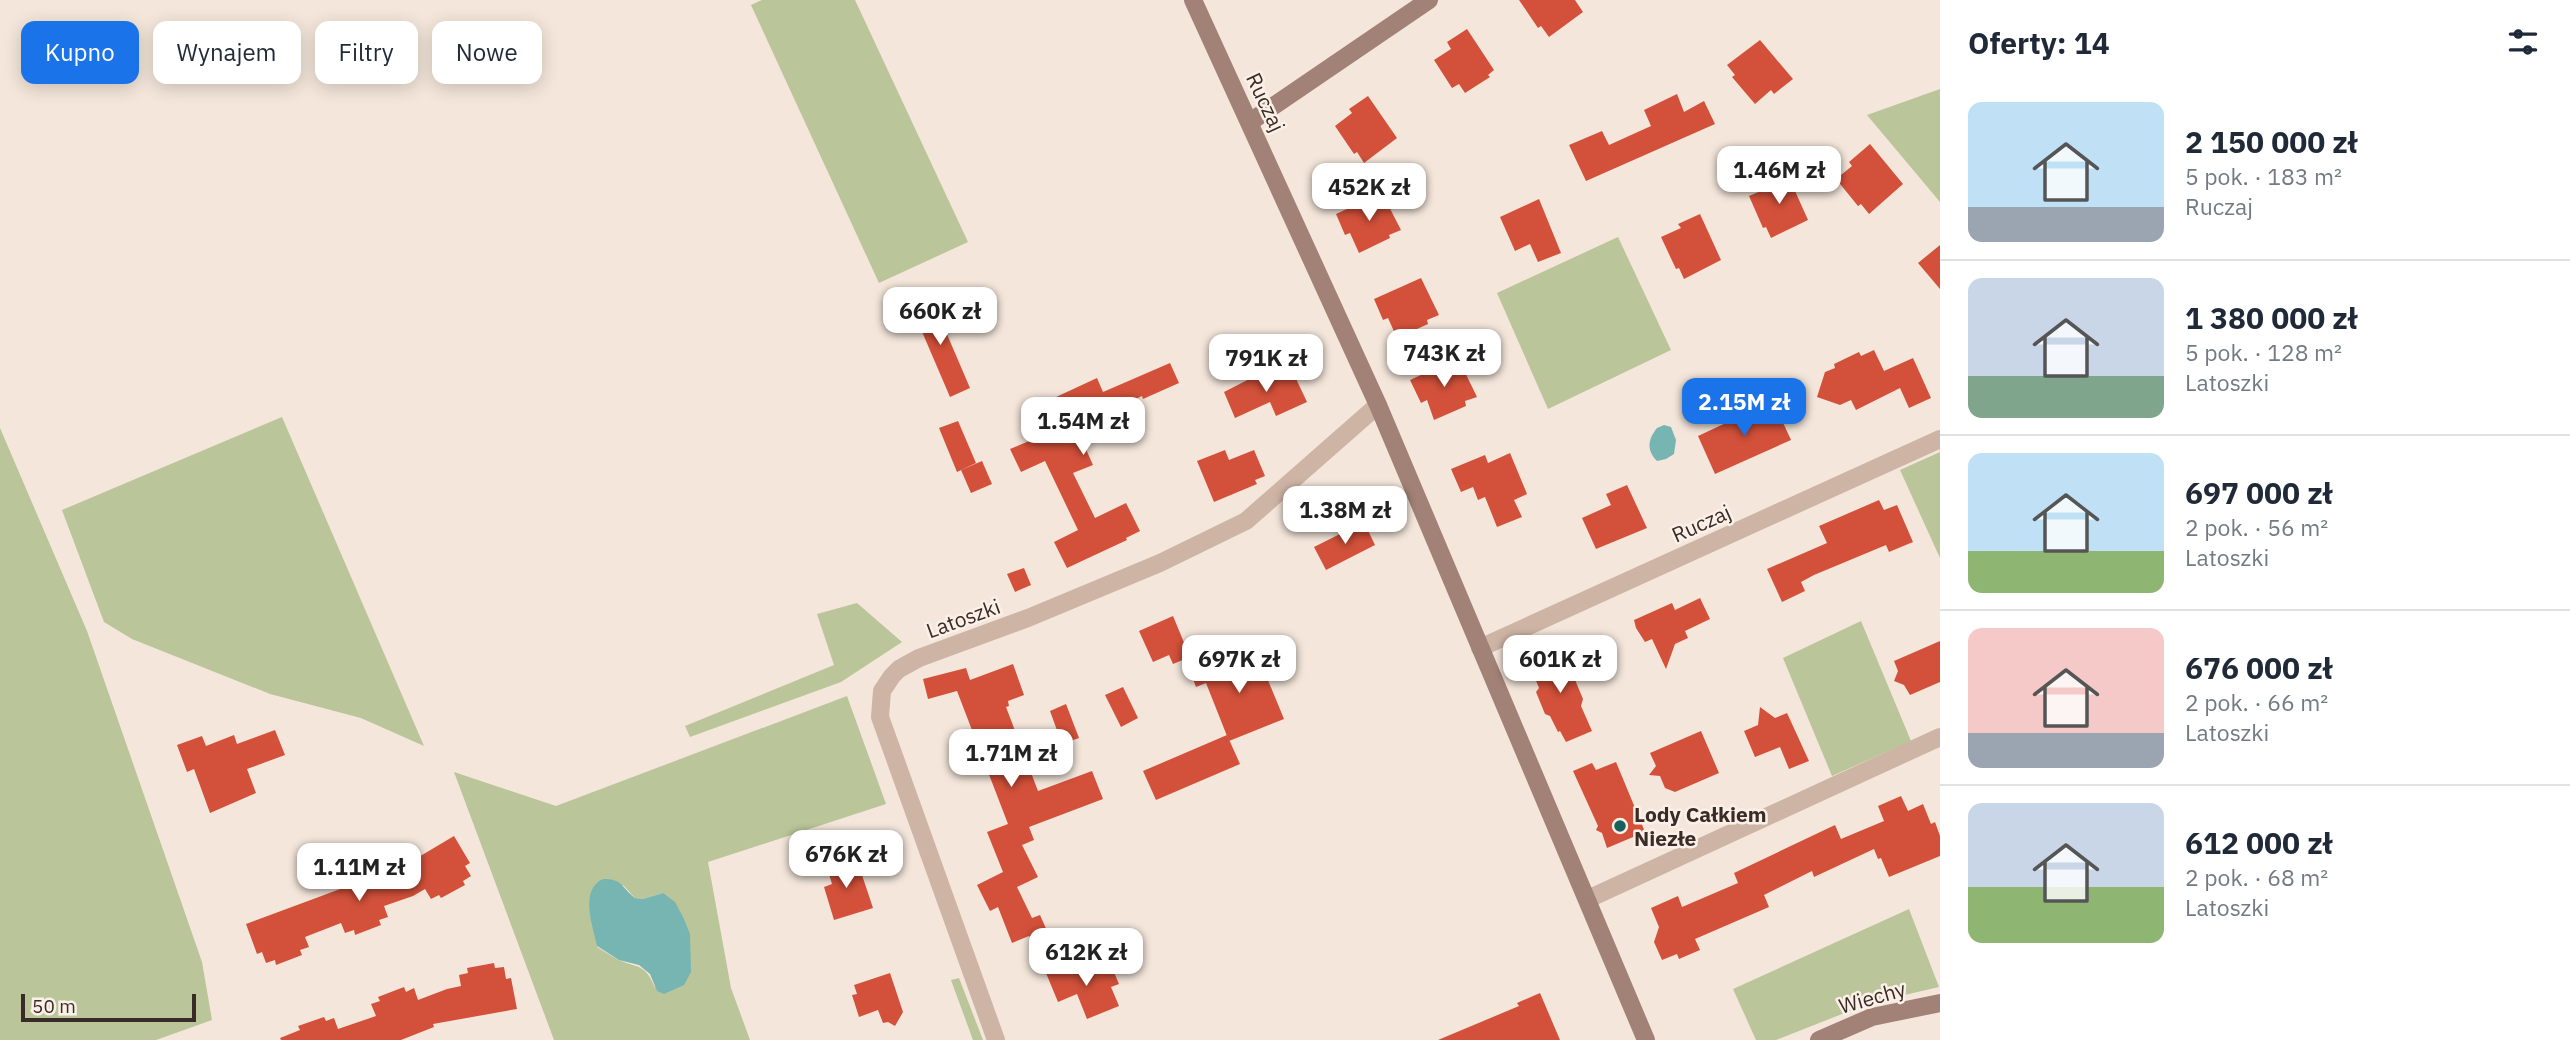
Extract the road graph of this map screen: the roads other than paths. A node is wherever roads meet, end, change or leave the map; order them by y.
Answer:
1 (1193, 0) edge
2 (1429, 0) edge
3 (1250, 122) junction
4 (1378, 405) junction
5 (1940, 439) edge
6 (1480, 648) junction
7 (1940, 737) edge
8 (1588, 899) junction
9 (1940, 1003) edge
10 (996, 1040) edge
11 (1646, 1040) edge
12 (1819, 1040) edge

1 - 3 street, Ruczaj
2 - 3 street
3 - 4 street, Ruczaj
4 - 6 street, Ruczaj
4 - 10 street, Latoszki
5 - 6 street, Ruczaj
6 - 8 street, Ruczaj
7 - 8 street
8 - 11 street, Ruczaj
9 - 12 street, Wiechy

